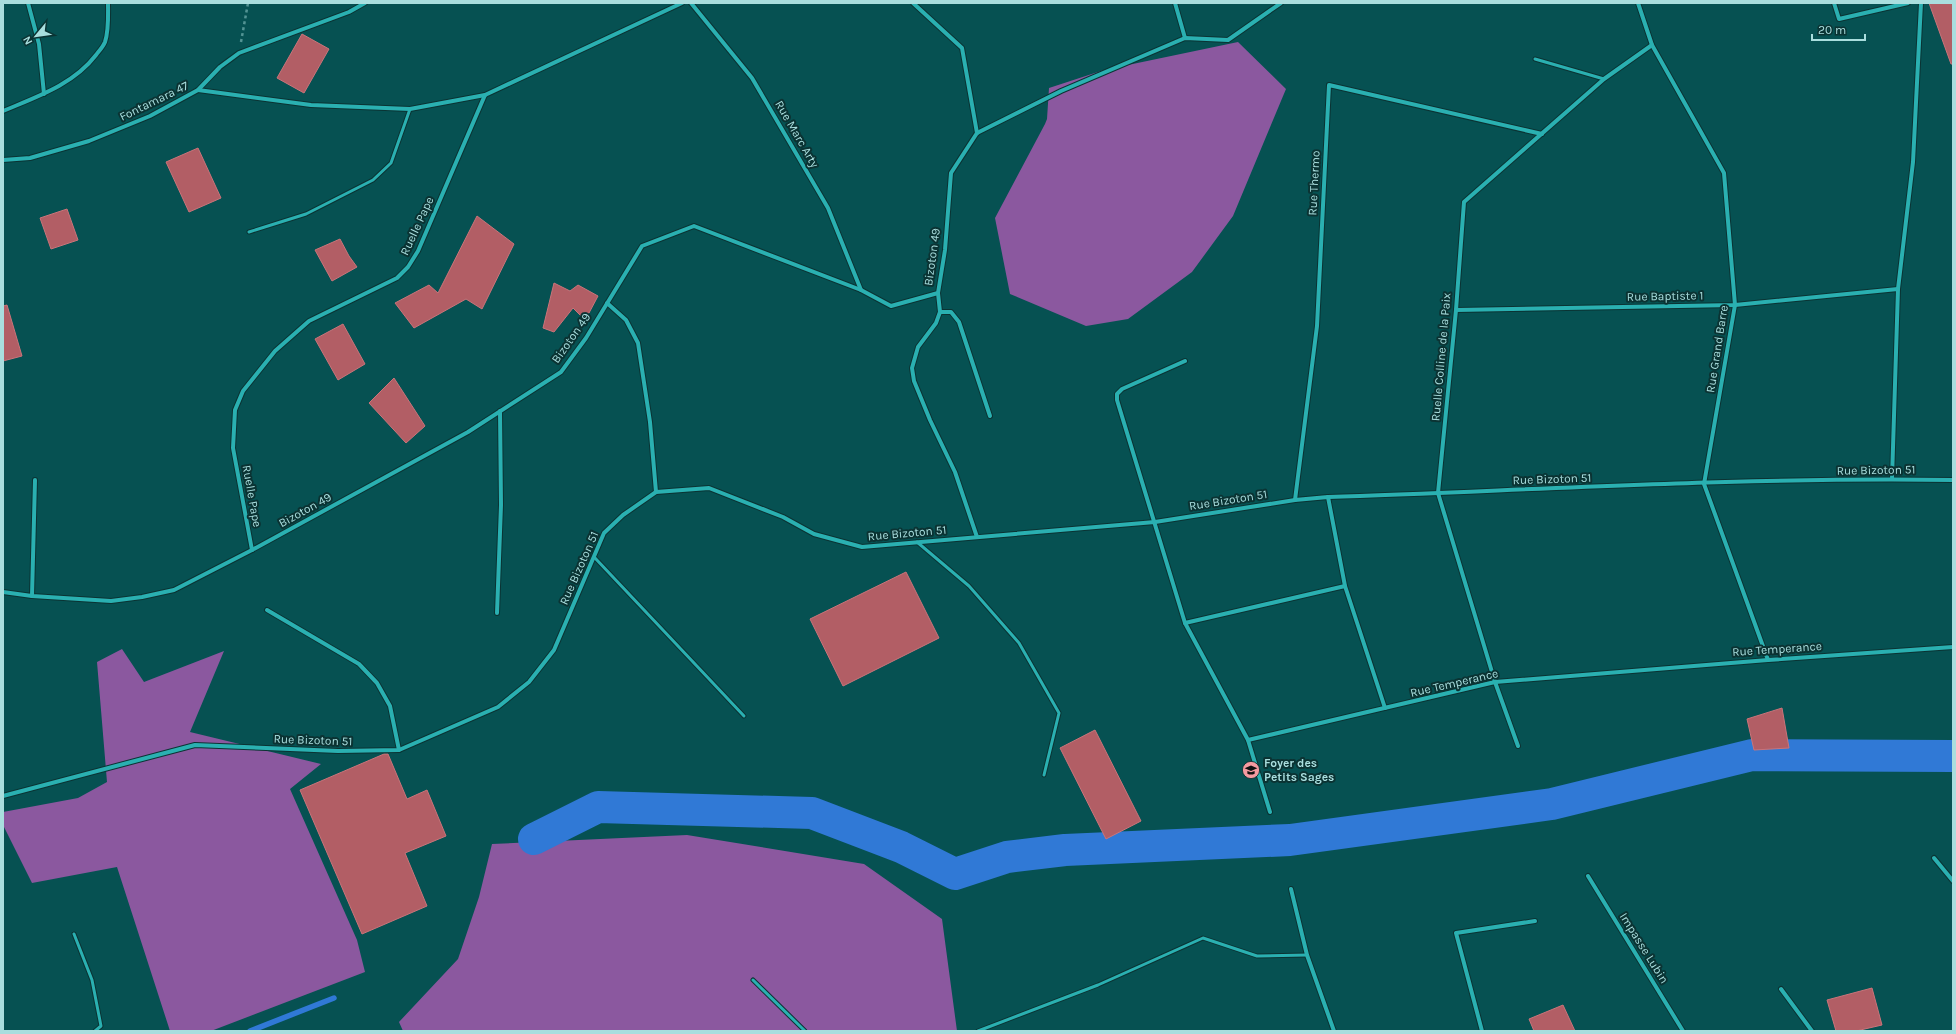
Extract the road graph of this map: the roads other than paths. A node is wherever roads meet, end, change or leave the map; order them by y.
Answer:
1 (28, 3) edge
2 (108, 3) edge
3 (365, 3) edge
4 (682, 3) edge
5 (691, 3) edge
6 (913, 3) edge
7 (1175, 3) edge
8 (1281, 3) edge
9 (1638, 3) edge
10 (1834, 3) edge
11 (1908, 3) edge
12 (1921, 3) edge
13 (1185, 38) junction
14 (1652, 45) junction
15 (1535, 60) dead end
16 (1604, 79) junction
17 (198, 90) junction
18 (44, 94) junction
19 (485, 95) junction
20 (410, 109) junction
21 (3, 111) edge
22 (976, 133) junction
23 (1542, 134) junction
24 (3, 160) edge
25 (249, 232) dead end
26 (1898, 289) junction
27 (861, 290) junction
28 (938, 293) junction
29 (607, 303) junction
30 (1735, 305) junction
31 (1456, 310) junction
32 (940, 312) junction
33 (1185, 361) dead end
34 (500, 411) junction
35 (990, 416) dead end
36 (1892, 479) junction
37 (35, 480) dead end
38 (1953, 480) edge
39 (1704, 484) junction
40 (656, 492) junction
41 (1438, 494) junction
42 (1328, 497) junction
43 (1295, 500) junction
44 (1155, 522) junction
45 (977, 537) junction
46 (917, 542) junction
47 (252, 550) junction
48 (595, 558) junction
49 (1346, 586) junction
50 (3, 592) edge
51 (32, 596) junction
52 (267, 610) dead end
53 (497, 613) dead end
54 (1186, 623) junction
55 (1953, 647) edge
56 (1768, 660) junction
57 (1495, 682) junction
58 (1385, 708) junction
59 (744, 716) dead end
60 (1248, 740) junction
61 (1518, 746) dead end
62 (399, 750) junction
63 (1044, 774) dead end
64 (3, 796) edge
65 (1270, 812) dead end
66 (1934, 858) dead end
67 (1588, 876) dead end
68 (1953, 881) edge
69 (1291, 889) dead end
70 (1535, 921) dead end
71 (74, 934) dead end
72 (1307, 955) junction
73 (753, 980) dead end
74 (1781, 989) dead end
75 (95, 1031) edge
76 (805, 1031) edge
77 (978, 1031) edge
78 (1334, 1031) edge
79 (1482, 1031) edge
80 (1683, 1031) edge
81 (1812, 1031) edge

1 - 18 street
2 - 18 street
3 - 17 street, Fontamara 47
4 - 19 street
5 - 27 street, Rue Marc Arty
6 - 22 street
7 - 13 street
8 - 13 street
9 - 14 street, Rue Grand Barre
10 - 11 street
12 - 26 street
13 - 22 street
14 - 16 street, Ruelle Colline de la Paix
14 - 30 street, Rue Grand Barre
15 - 16 lane
16 - 23 street, Ruelle Colline de la Paix
17 - 20 street
17 - 24 street, Fontamara 47
18 - 21 street
19 - 20 street
19 - 47 street, Ruelle Pape
20 - 25 lane
22 - 28 street, Bizoton 49
23 - 31 street, Ruelle Colline de la Paix
23 - 43 street, Rue Thermo
26 - 30 street, Rue Baptiste 1
26 - 36 street
27 - 28 street, Bizoton 49
27 - 29 street, Bizoton 49
28 - 32 street
29 - 34 street, Bizoton 49
29 - 40 street
30 - 31 street, Rue Baptiste 1
30 - 39 street, Rue Grand Barre
31 - 41 street, Ruelle Colline de la Paix
32 - 35 street
32 - 45 street
33 - 44 street
34 - 47 street, Bizoton 49
34 - 53 street
36 - 38 street, Rue Bizoton 51
36 - 39 street, Rue Bizoton 51
37 - 51 street
39 - 41 street, Rue Bizoton 51
39 - 56 street, Rue Grand Barre
40 - 46 street, Rue Bizoton 51
40 - 48 street, Rue Bizoton 51
41 - 42 street, Rue Bizoton 51
41 - 57 street, Ruelle Colline de la Paix
42 - 43 street, Rue Bizoton 51
42 - 49 street
43 - 44 street, Rue Bizoton 51
44 - 45 street, Rue Bizoton 51
44 - 54 street
45 - 46 street, Rue Bizoton 51
46 - 63 lane
47 - 51 street, Bizoton 49
48 - 59 lane
48 - 62 street, Rue Bizoton 51
49 - 54 street
49 - 58 street
50 - 51 street, Bizoton 49
52 - 62 street
54 - 60 street
55 - 56 street, Rue Temperance
56 - 57 street, Rue Temperance
57 - 58 street, Rue Temperance
57 - 61 street, Ruelle Colline de la Paix
58 - 60 street, Rue Temperance
60 - 65 street
62 - 64 street, Rue Bizoton 51
66 - 68 street
67 - 80 street, Impasse Lubin
69 - 72 street
70 - 79 street
71 - 75 lane
72 - 77 lane
72 - 78 street
73 - 76 lane
74 - 81 street

